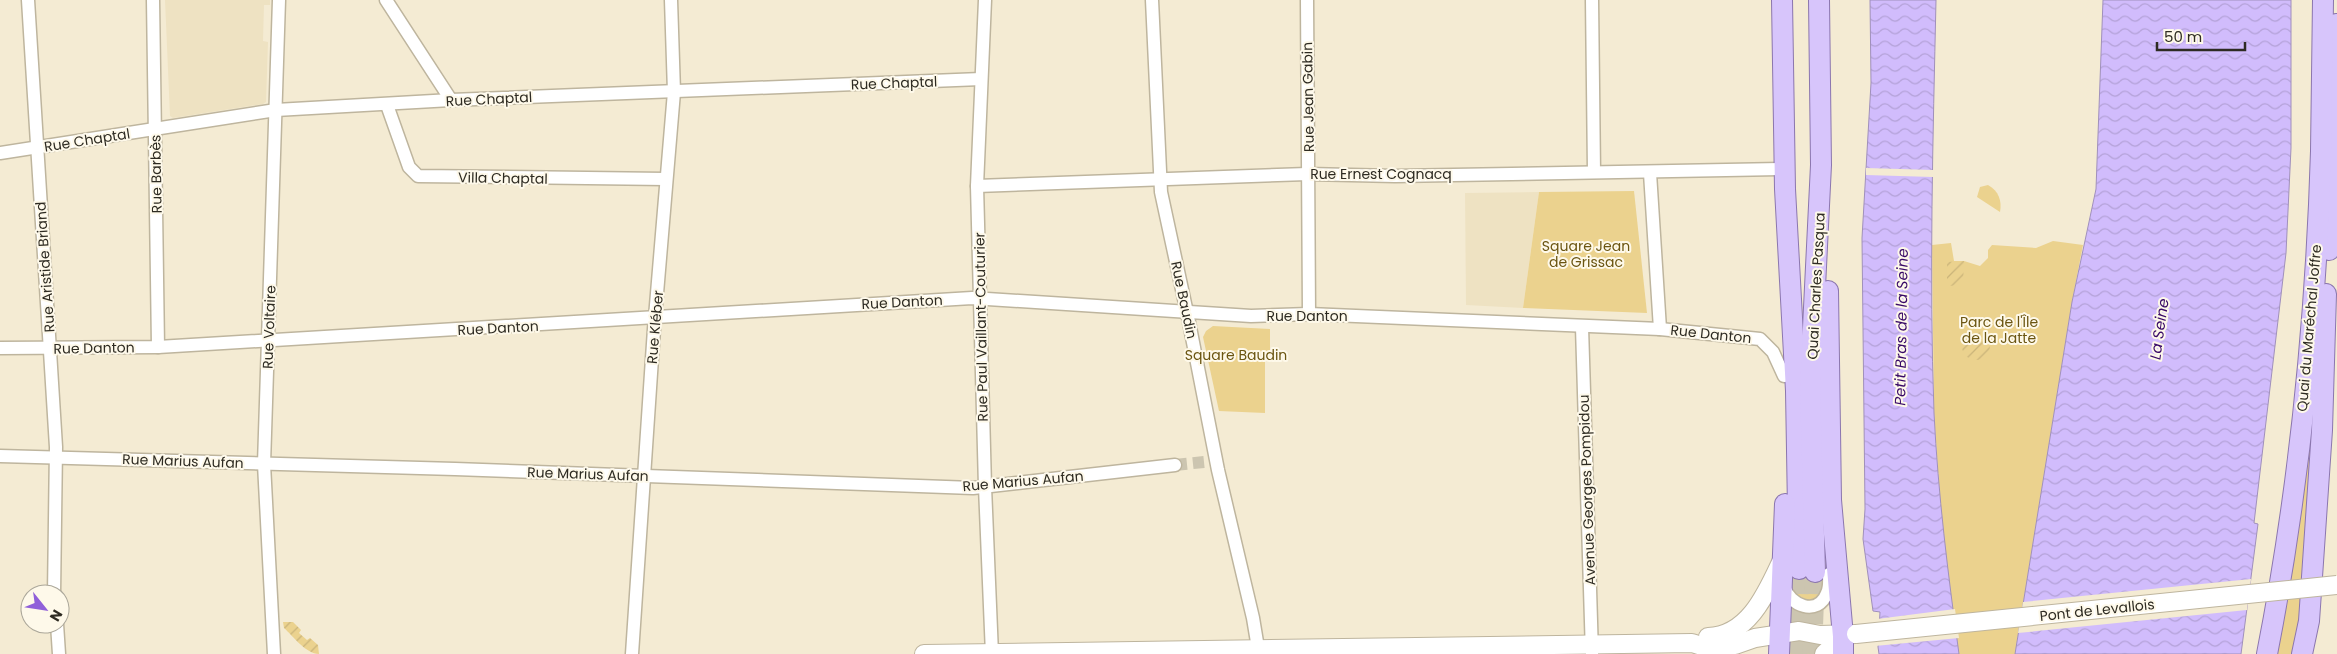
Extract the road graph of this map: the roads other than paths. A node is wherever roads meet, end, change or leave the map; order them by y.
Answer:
1 (28, 0) edge
2 (153, 0) edge
3 (280, 0) edge
4 (386, 0) edge
5 (671, 0) edge
6 (985, 0) edge
7 (1152, 0) edge
8 (1307, 0) edge
9 (1592, 0) edge
10 (1782, 0) edge
11 (1819, 0) edge
12 (2323, 0) edge
13 (2336, 0) edge
14 (2336, 44) edge
15 (981, 79) junction
16 (674, 92) junction
17 (451, 100) junction
18 (388, 105) junction
19 (276, 110) junction
20 (155, 129) junction
21 (36, 148) junction
22 (0, 153) edge
23 (1785, 169) junction
24 (1594, 172) junction
25 (1650, 173) junction
26 (1307, 174) junction
27 (666, 179) junction
28 (1160, 180) junction
29 (977, 186) junction
30 (1817, 269) junction
31 (1791, 297) junction
32 (980, 298) junction
33 (1187, 311) junction
34 (1309, 314) junction
35 (656, 318) junction
36 (1582, 327) junction
37 (1660, 329) junction
38 (268, 340) junction
39 (158, 347) junction
40 (0, 348) edge
41 (51, 349) junction
42 (1784, 376) junction
43 (2330, 405) edge
44 (2303, 406) junction
45 (0, 456) edge
46 (56, 457) junction
47 (264, 464) junction
48 (1175, 465) tunnel mouth
49 (645, 476) junction
50 (985, 487) junction
51 (1833, 539) junction
52 (1795, 568) junction
53 (54, 584) edge
54 (2337, 585) edge
55 (57, 634) edge
56 (1779, 634) junction
57 (1848, 641) edge
58 (1692, 643) junction
59 (1592, 649) edge
60 (1524, 650) edge
61 (1259, 652) edge
62 (59, 654) edge
63 (274, 654) edge
64 (632, 654) edge
65 (924, 654) edge
66 (992, 654) edge
67 (1778, 654) edge
68 (1824, 654) edge
69 (2267, 654) edge
70 (2302, 654) edge

1 - 21 street, Rue Aristide Briand
2 - 20 street, Rue Barbès
3 - 19 street, Rue Voltaire
4 - 17 street
5 - 16 street, Rue Kléber
6 - 15 street, Rue Paul Vaillant-Couturier
7 - 28 street, Rue Baudin
8 - 26 street, Rue Jean Gabin
9 - 24 street
10 - 23 main road, Quai Charles Pasqua
11 - 30 main road, Quai Charles Pasqua
12 - 44 main road, Quai du Maréchal Joffre
13 - 14 main road, Quai du Maréchal Joffre
14 - 43 main road, Quai du Maréchal Joffre
15 - 16 street, Rue Chaptal
15 - 29 street, Rue Paul Vaillant-Couturier
16 - 17 street, Rue Chaptal
16 - 27 street, Rue Kléber
17 - 18 street, Rue Chaptal
18 - 19 street, Rue Chaptal
18 - 27 street, Villa Chaptal
19 - 20 street, Rue Chaptal
19 - 38 street, Rue Voltaire
20 - 21 street, Rue Chaptal
20 - 39 street, Rue Barbès
21 - 22 street, Rue Chaptal
21 - 41 street, Rue Aristide Briand
23 - 25 street, Rue Ernest Cognacq
23 - 31 main road, Quai Charles Pasqua
24 - 25 street, Rue Ernest Cognacq
24 - 26 street, Rue Ernest Cognacq
25 - 37 street
26 - 28 street, Rue Ernest Cognacq
26 - 34 street, Rue Jean Gabin
27 - 35 street, Rue Kléber
28 - 29 street, Rue Ernest Cognacq
28 - 33 street, Rue Baudin
29 - 32 street, Rue Paul Vaillant-Couturier
30 - 51 main road
30 - 52 main road, Quai Charles Pasqua
31 - 42 main road
31 - 52 main road, Quai Charles Pasqua
32 - 33 street, Rue Danton
32 - 35 street, Rue Danton
32 - 50 street, Rue Paul Vaillant-Couturier
33 - 34 street, Rue Danton
33 - 61 street, Rue Baudin
34 - 36 street, Rue Danton
35 - 38 street, Rue Danton
35 - 49 street, Rue Kléber
36 - 37 street, Rue Danton
36 - 59 street, Avenue Georges Pompidou
37 - 42 street, Rue Danton
38 - 39 street, Rue Danton
38 - 47 street, Rue Voltaire
39 - 41 street, Rue Danton
40 - 41 street, Rue Danton
41 - 46 street, Rue Aristide Briand
42 - 52 main road
43 - 44 street
43 - 70 main road, Quai du Maréchal Joffre
44 - 69 main road, Quai du Maréchal Joffre
45 - 46 street, Rue Marius Aufan
46 - 47 street, Rue Marius Aufan
46 - 53 street, Rue Aristide Briand
47 - 49 street, Rue Marius Aufan
47 - 63 street, Rue Voltaire
48 - 50 street, Rue Marius Aufan
49 - 50 street, Rue Marius Aufan
49 - 64 street, Rue Kléber
50 - 66 street, Rue Paul Vaillant-Couturier
51 - 52 street
51 - 57 main road
52 - 56 main road
52 - 58 main road
54 - 57 main road, Pont de Levallois, bridge
55 - 62 street
56 - 57 main road, Pont de Levallois
56 - 58 main road, Pont de Levallois
56 - 67 main road
57 - 68 main road
58 - 59 main road
59 - 60 main road
60 - 61 main road
61 - 66 main road
65 - 66 main road

